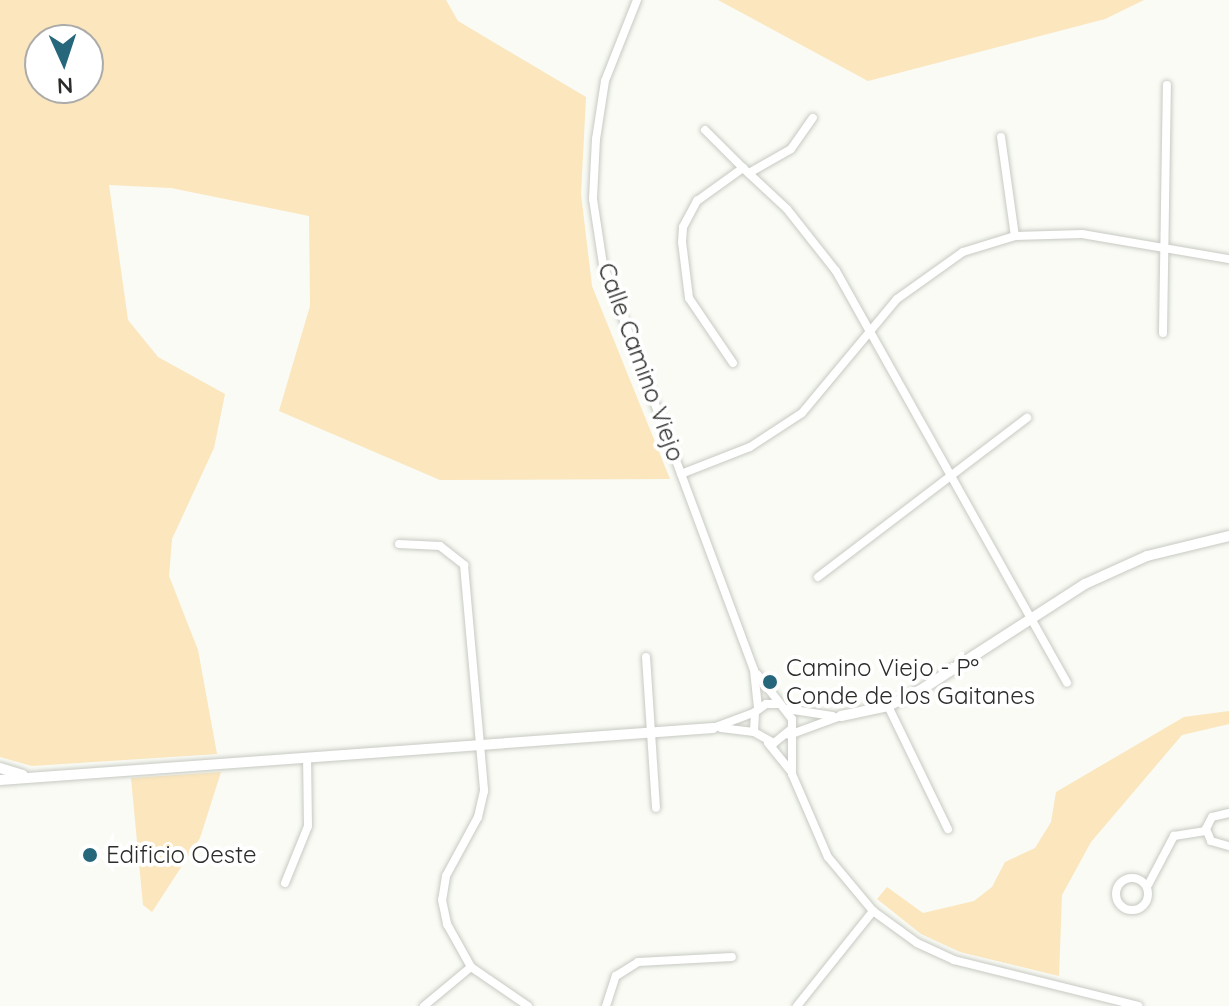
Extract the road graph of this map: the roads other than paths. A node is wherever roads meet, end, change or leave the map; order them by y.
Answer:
1 (637, 0) edge
2 (1167, 85) dead end
3 (813, 118) dead end
4 (705, 130) dead end
5 (1001, 137) dead end
6 (746, 170) junction
7 (1015, 236) junction
8 (1165, 246) junction
9 (1229, 259) edge
10 (871, 328) junction
11 (1163, 333) dead end
12 (733, 363) dead end
13 (1027, 418) dead end
14 (951, 472) junction
15 (681, 474) junction
16 (1229, 536) edge
17 (399, 544) dead end
18 (818, 577) dead end
19 (1031, 618) junction
20 (646, 657) dead end
21 (754, 670) junction
22 (1067, 683) dead end
23 (783, 706) junction
24 (888, 706) junction
25 (757, 710) junction
26 (841, 716) junction
27 (713, 728) junction
28 (651, 732) junction
29 (754, 732) junction
30 (790, 733) junction
31 (768, 743) junction
32 (483, 744) junction
33 (307, 758) junction
34 (0, 768) edge
35 (792, 774) junction
36 (25, 776) junction
37 (0, 780) edge
38 (656, 808) dead end
39 (1229, 813) edge
40 (948, 829) dead end
41 (1206, 831) junction
42 (1229, 846) edge
43 (285, 883) dead end
44 (1147, 887) junction
45 (873, 911) junction
46 (732, 957) dead end
47 (471, 967) junction
48 (424, 1006) edge
49 (528, 1006) edge
50 (606, 1006) edge
51 (797, 1006) edge
52 (1138, 1006) edge

1 - 15 street, Calle Camino Viejo
2 - 8 street
3 - 6 street
4 - 6 street
5 - 7 street
6 - 10 street
6 - 12 street
7 - 8 street
7 - 10 street
8 - 9 street
8 - 11 street
10 - 14 street
10 - 15 street
13 - 14 street
14 - 18 street
14 - 19 street
15 - 21 street, Calle Camino Viejo
16 - 19 street
17 - 32 street
19 - 22 street
19 - 24 street
20 - 28 street
21 - 23 street, Calle Camino Viejo
21 - 25 street, Calle Camino Viejo
23 - 25 street
23 - 26 street
23 - 30 street
24 - 26 street
24 - 40 street
25 - 27 street
25 - 29 street, Calle Camino Viejo
26 - 30 street
27 - 28 street
27 - 29 street
28 - 32 street
28 - 38 street
29 - 31 street
30 - 31 street
30 - 35 street
31 - 35 street
32 - 33 street
32 - 47 street
33 - 36 street
33 - 43 street
34 - 36 street
35 - 45 street
36 - 37 street
39 - 41 street
41 - 42 street
41 - 44 street
44 - 44 street
45 - 51 street
45 - 52 street
46 - 50 street
47 - 48 street
47 - 49 street

